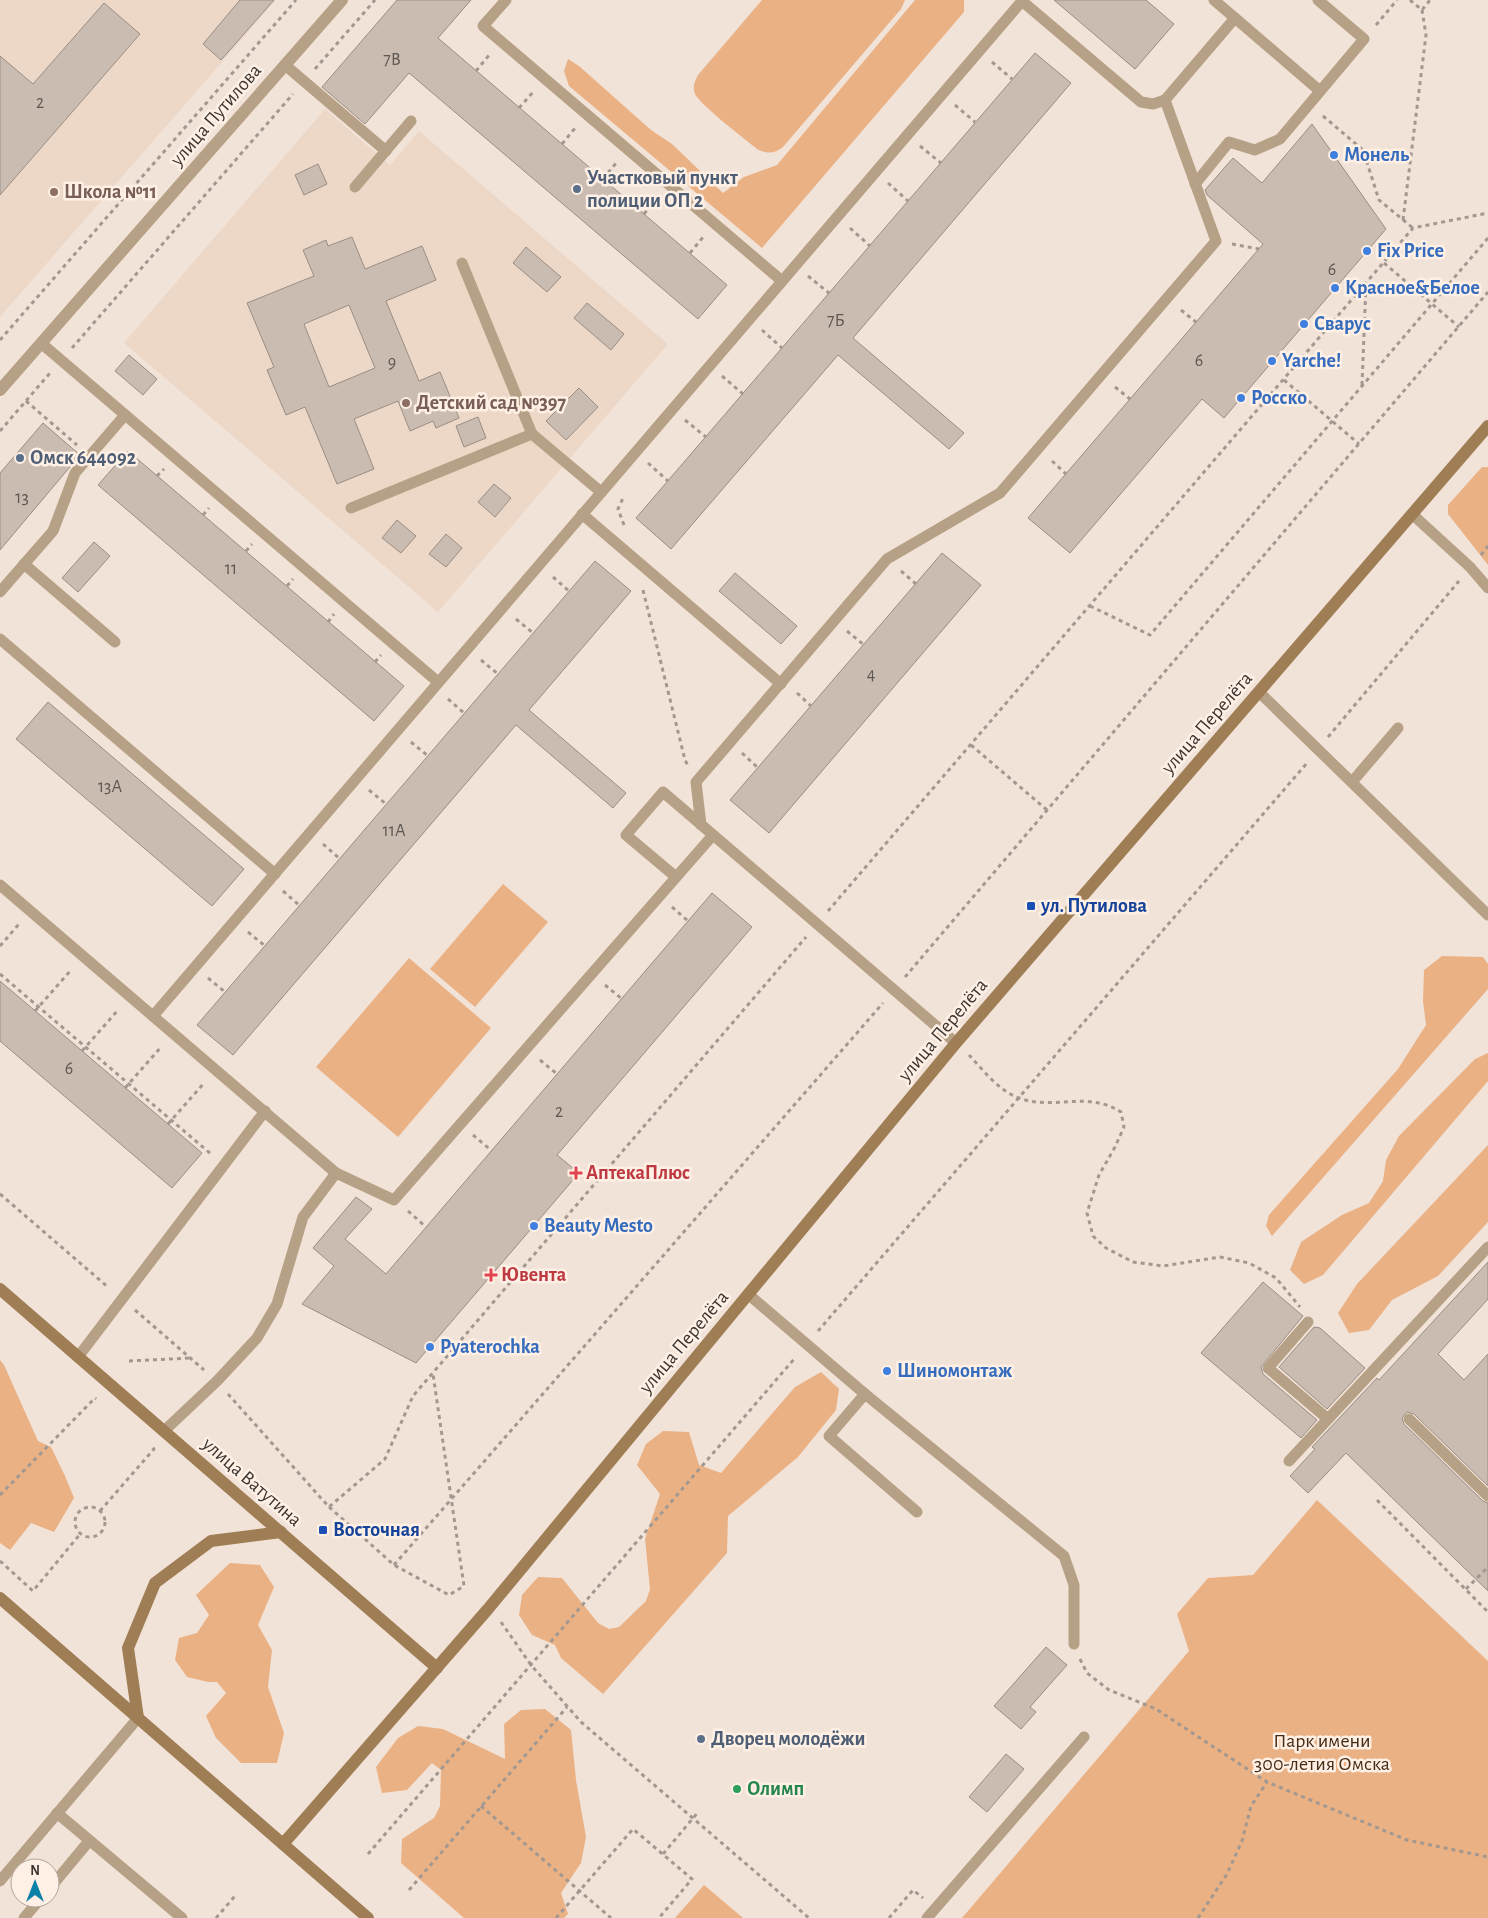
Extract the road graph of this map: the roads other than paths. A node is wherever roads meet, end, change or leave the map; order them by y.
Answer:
1 (342, 0) edge
2 (506, 0) edge
3 (1214, 0) edge
4 (1318, 0) edge
5 (1235, 18) junction
6 (285, 65) junction
7 (1320, 90) junction
8 (1165, 100) junction
9 (411, 121) dead end
10 (386, 151) junction
11 (1195, 184) junction
12 (355, 187) dead end
13 (462, 263) dead end
14 (782, 281) junction
15 (41, 343) junction
16 (0, 390) edge
17 (125, 415) junction
18 (1486, 432) edge
19 (532, 434) junction
20 (601, 492) junction
21 (351, 508) dead end
22 (582, 514) junction
23 (1412, 514) junction
24 (24, 564) junction
25 (1488, 588) edge
26 (0, 592) edge
27 (0, 639) edge
28 (115, 642) dead end
29 (438, 682) junction
30 (781, 684) junction
31 (1259, 692) junction
32 (1398, 728) dead end
33 (1352, 782) junction
34 (701, 825) junction
35 (712, 835) junction
36 (275, 874) junction
37 (676, 877) junction
38 (0, 885) edge
39 (1488, 915) edge
40 (153, 1016) junction
41 (956, 1042) junction
42 (265, 1112) junction
43 (336, 1173) junction
44 (1488, 1247) edge
45 (0, 1289) edge
46 (748, 1294) junction
47 (1308, 1322) road end
48 (78, 1357) junction
49 (865, 1394) junction
50 (1328, 1419) junction
51 (1409, 1419) dead end
52 (164, 1431) junction
53 (1289, 1461) dead end
54 (1488, 1496) edge
55 (917, 1512) dead end
56 (281, 1532) junction
57 (0, 1598) edge
58 (1074, 1644) road end
59 (437, 1668) junction
60 (138, 1718) junction
61 (1084, 1737) dead end
62 (57, 1813) junction
63 (89, 1841) junction
64 (283, 1844) junction
65 (60, 1876) edge
66 (0, 1882) edge
67 (32, 1908) edge
68 (24, 1918) edge
69 (182, 1918) edge
70 (368, 1918) edge
71 (928, 1918) edge

1 - 6 street, улица Путилова
2 - 14 lane
3 - 5 lane
4 - 7 lane
5 - 7 lane
5 - 8 lane
6 - 10 lane
6 - 15 street, улица Путилова
7 - 11 lane
8 - 11 lane
8 - 14 lane
9 - 10 lane
10 - 12 lane
11 - 30 lane
13 - 19 lane
14 - 20 lane
15 - 16 street, улица Путилова
15 - 17 lane
17 - 24 lane
17 - 29 lane
18 - 23 main road, улица Перелёта
19 - 20 lane
19 - 21 lane
20 - 22 lane
22 - 29 lane
22 - 30 lane
23 - 25 lane
23 - 31 main road, улица Перелёта
24 - 26 lane
24 - 28 lane
27 - 36 lane
29 - 36 lane
30 - 34 lane
31 - 33 lane
31 - 41 main road, улица Перелёта
32 - 33 lane
33 - 39 lane
34 - 35 lane
34 - 37 lane
35 - 37 lane
35 - 41 lane
36 - 40 lane
37 - 43 lane
38 - 40 lane
40 - 42 lane
41 - 46 main road, улица Перелёта
42 - 43 lane
42 - 48 lane
43 - 52 lane
44 - 50 lane
45 - 48 main road, улица Ватутина
46 - 49 lane
46 - 59 main road, улица Перелёта
47 - 50 lane
48 - 52 main road, улица Ватутина
49 - 55 lane
49 - 58 lane
50 - 53 lane
51 - 54 lane
52 - 56 main road, улица Ватутина
56 - 59 main road, улица Ватутина
56 - 60 main road
57 - 60 main road
59 - 64 main road
60 - 62 lane
60 - 64 main road
61 - 71 lane
62 - 63 lane
62 - 66 lane
63 - 65 lane
63 - 69 lane
64 - 70 main road
67 - 68 lane

